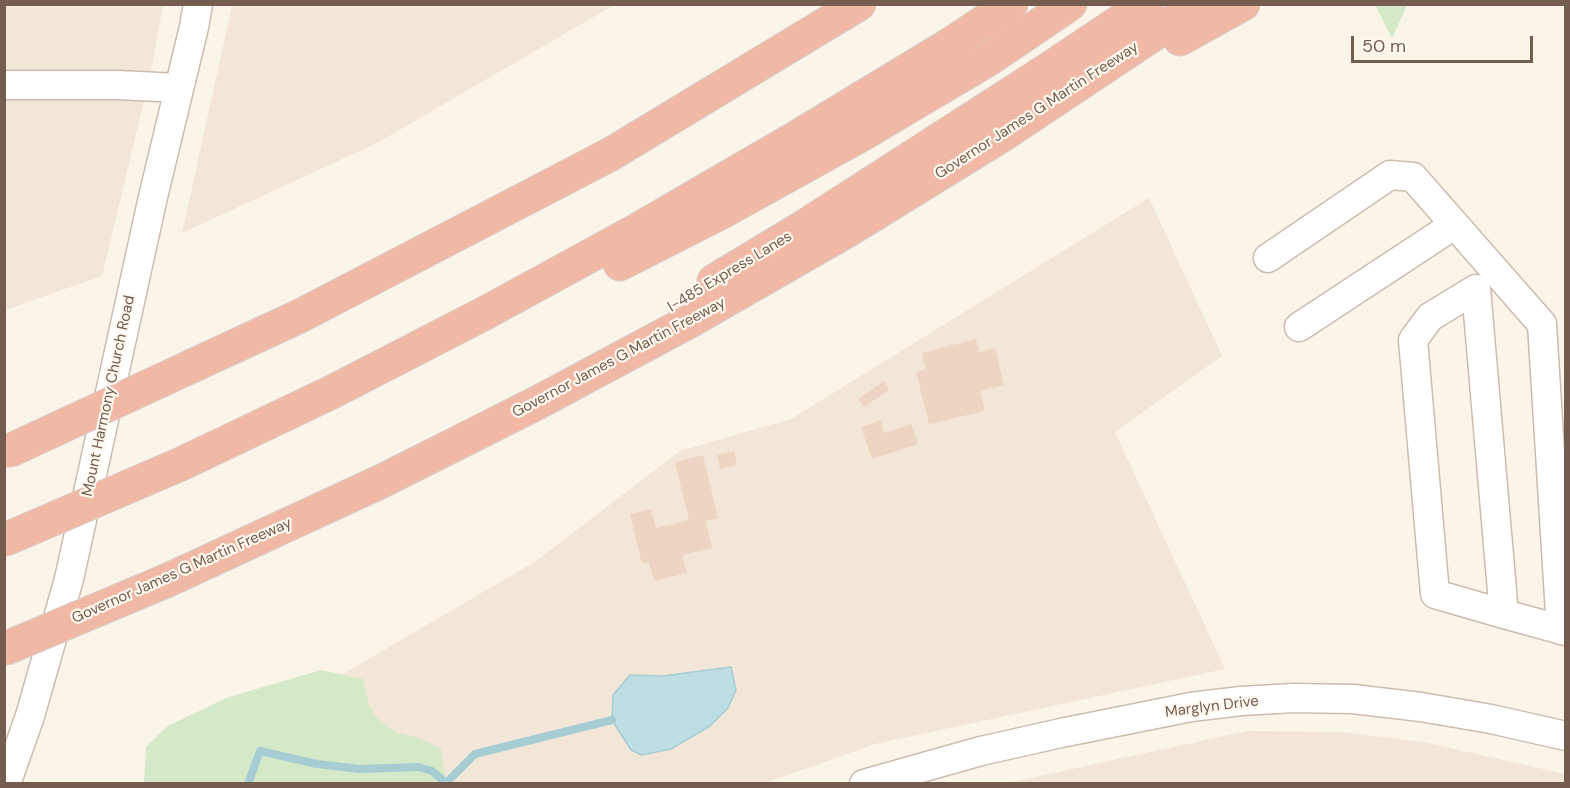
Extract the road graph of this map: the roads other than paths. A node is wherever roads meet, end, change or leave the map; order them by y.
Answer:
1 (198, 4) edge
2 (859, 4) edge
3 (1011, 4) edge
4 (1070, 4) edge
5 (1146, 4) edge
6 (1199, 4) edge
7 (1243, 4) edge
8 (4, 85) edge
9 (179, 88) junction
10 (1004, 134) junction
11 (1454, 225) junction
12 (1268, 258) dead end
13 (1487, 281) junction
14 (1299, 327) dead end
15 (1556, 407) edge
16 (250, 431) junction
17 (7, 452) edge
18 (269, 533) junction
19 (4, 540) edge
20 (1504, 614) junction
21 (1563, 630) edge
22 (4, 649) edge
23 (1566, 736) edge
24 (6, 783) edge
25 (864, 783) edge

1 - 9 street, Mount Harmony Church Road
2 - 17 highway, bridge
3 - 16 highway
4 - 16 highway
5 - 18 highway, I-485 Express Lanes
6 - 10 highway, Governor James G Martin Freeway
7 - 10 highway
8 - 9 street
9 - 24 street, Mount Harmony Church Road
10 - 18 highway, Governor James G Martin Freeway
11 - 12 street
11 - 13 street
11 - 14 street
13 - 15 street
13 - 20 street
13 - 20 street
15 - 21 street
16 - 19 highway, bridge
18 - 22 highway, Governor James G Martin Freeway, bridge
20 - 21 street
23 - 25 street, Marglyn Drive

